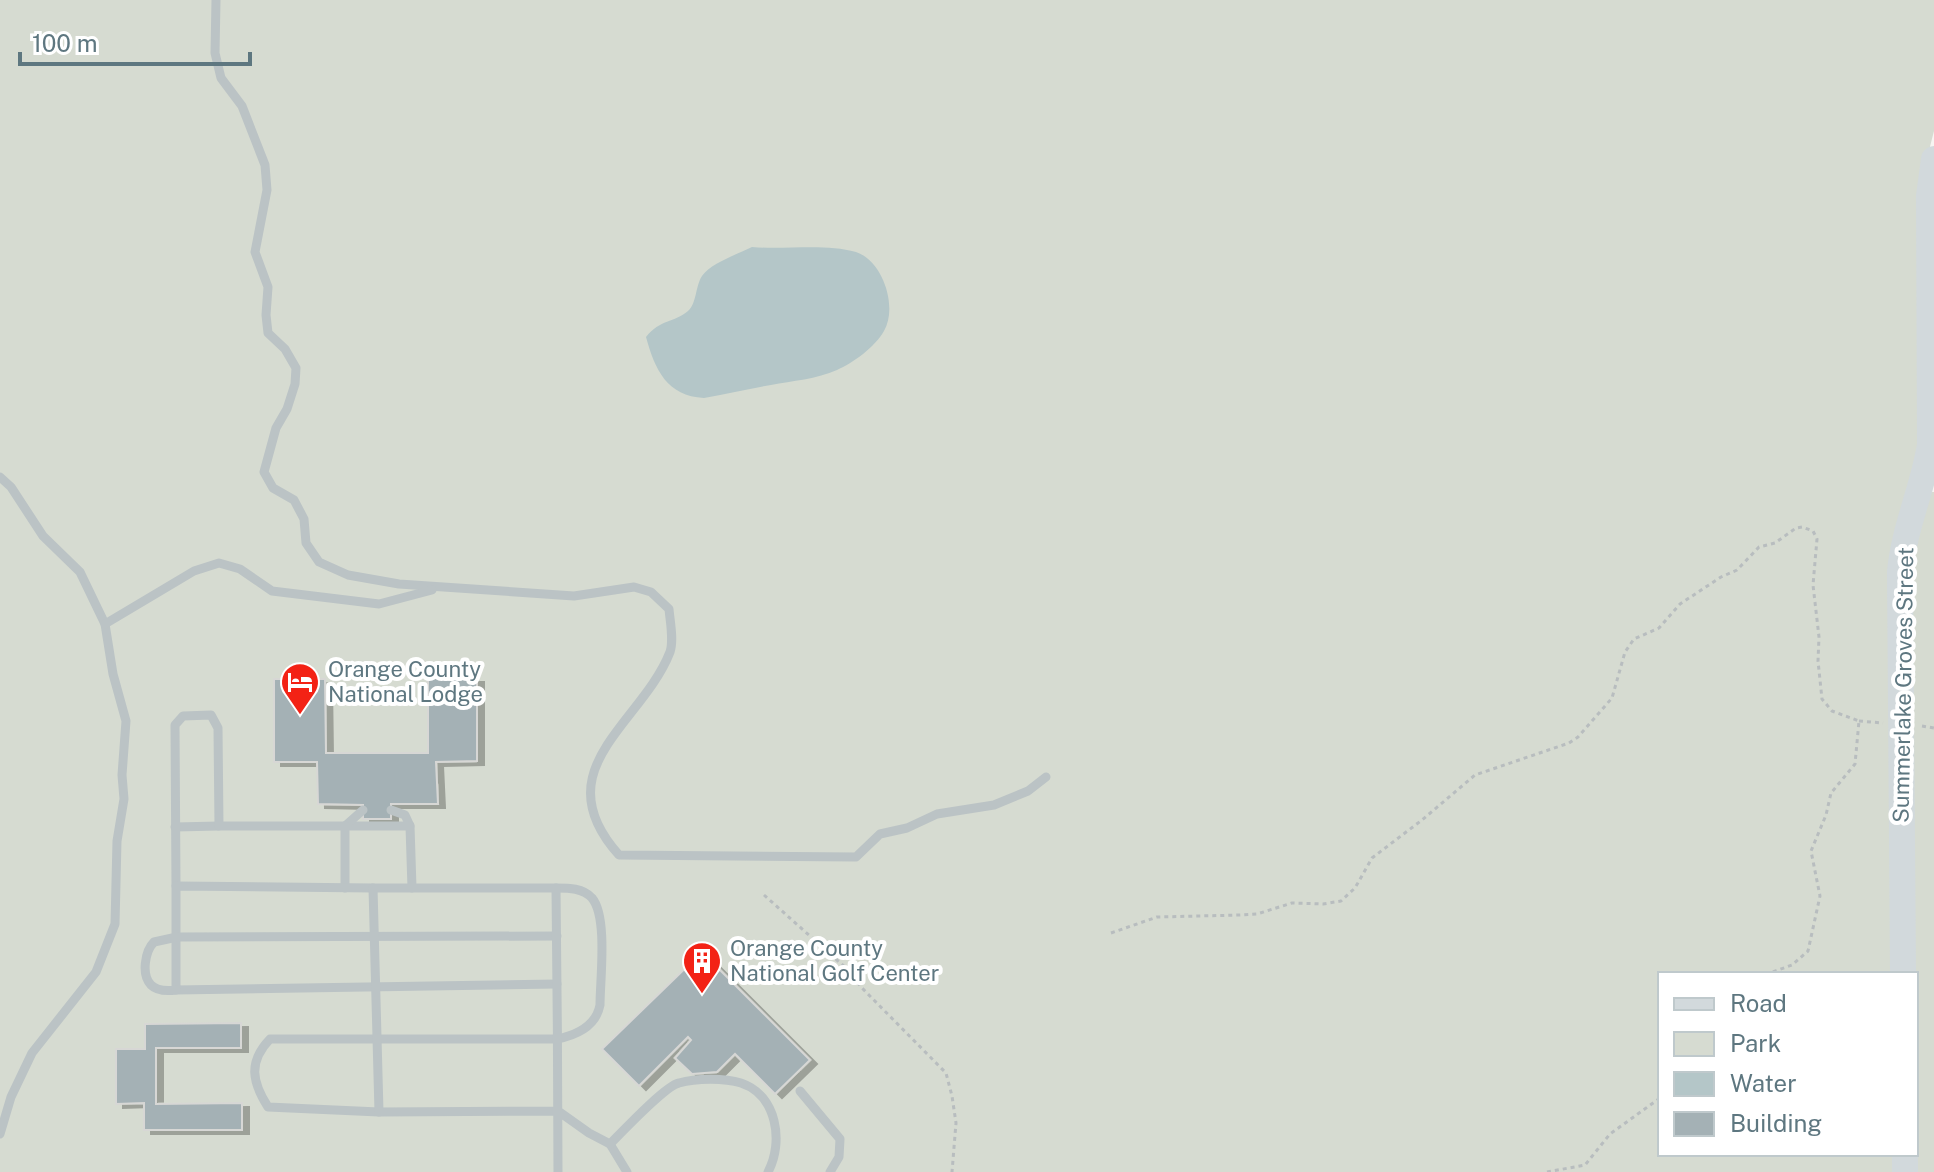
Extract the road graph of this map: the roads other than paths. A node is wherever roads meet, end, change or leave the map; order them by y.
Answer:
1 (216, 0) edge
2 (1934, 159) edge
3 (0, 477) edge
4 (441, 587) junction
5 (105, 624) junction
6 (1046, 777) dead end
7 (363, 810) dead end
8 (391, 810) dead end
9 (219, 826) junction
10 (345, 826) junction
11 (410, 826) junction
12 (175, 827) junction
13 (176, 886) junction
14 (345, 888) junction
15 (373, 888) junction
16 (412, 888) junction
17 (556, 888) junction
18 (557, 936) junction
19 (177, 937) junction
20 (375, 937) junction
21 (1903, 972) edge
22 (557, 984) junction
23 (376, 988) junction
24 (176, 990) junction
25 (377, 1038) junction
26 (557, 1039) junction
27 (800, 1091) dead end
28 (558, 1111) junction
29 (379, 1112) junction
30 (0, 1134) edge
31 (610, 1144) junction
32 (558, 1172) edge
33 (627, 1172) edge
34 (768, 1172) edge
35 (830, 1172) edge

1 - 4 lane
2 - 21 street, Summerlake Groves Street
3 - 5 lane
4 - 5 lane
4 - 6 lane
5 - 30 lane
7 - 10 lane
8 - 11 lane
9 - 10 lane
9 - 12 lane
9 - 12 lane
10 - 11 lane
10 - 14 lane
11 - 16 lane
12 - 13 lane
13 - 14 lane
13 - 19 lane
14 - 15 lane
15 - 16 lane
15 - 20 lane
16 - 17 lane
17 - 18 lane
17 - 26 lane
18 - 20 lane
18 - 22 lane
19 - 20 lane
19 - 24 lane
19 - 24 lane
20 - 23 lane
22 - 23 lane
22 - 26 lane
23 - 24 lane
23 - 25 lane
25 - 26 lane
25 - 29 lane
25 - 29 lane
26 - 28 lane
27 - 35 lane
28 - 29 lane
28 - 31 lane
28 - 32 lane
31 - 33 lane
31 - 34 lane

